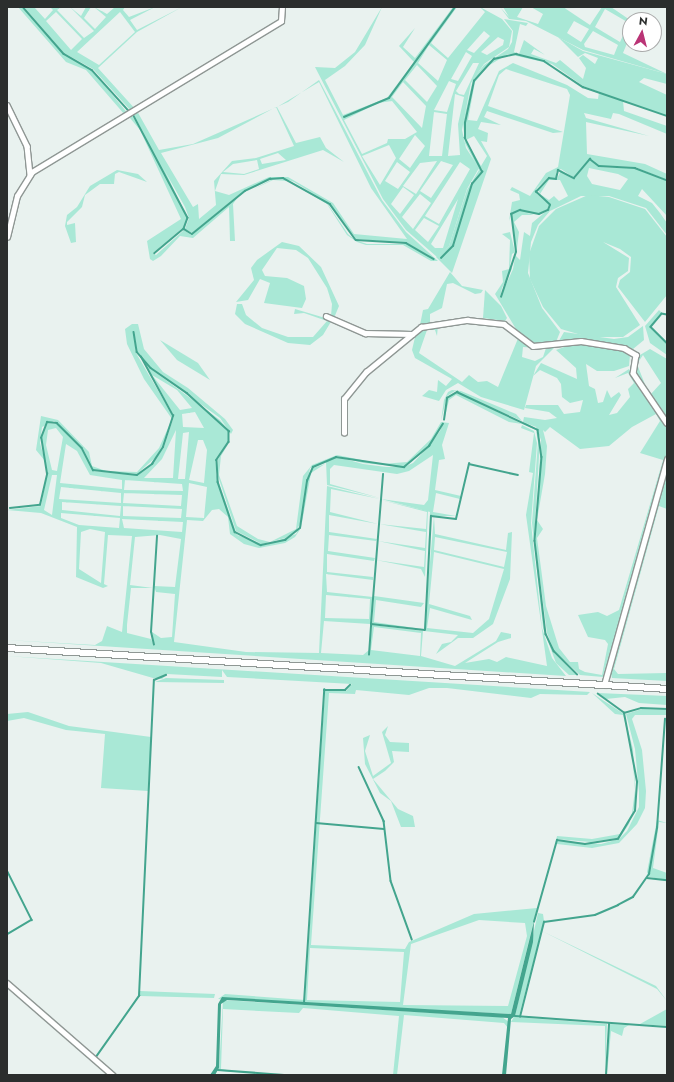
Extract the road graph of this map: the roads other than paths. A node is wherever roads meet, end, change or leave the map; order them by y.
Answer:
1 (282, 7) edge
2 (7, 105) edge
3 (30, 175) junction
4 (7, 237) edge
5 (326, 316) dead end
6 (412, 334) junction
7 (667, 423) edge
8 (344, 433) dead end
9 (667, 460) edge
10 (7, 648) edge
11 (604, 685) junction
12 (667, 689) edge
13 (7, 983) edge
14 (113, 1075) edge

1 - 3 street
2 - 3 street
3 - 4 street
5 - 6 street
6 - 7 street
6 - 8 street
9 - 11 street
10 - 11 highway
11 - 12 highway
13 - 14 street

